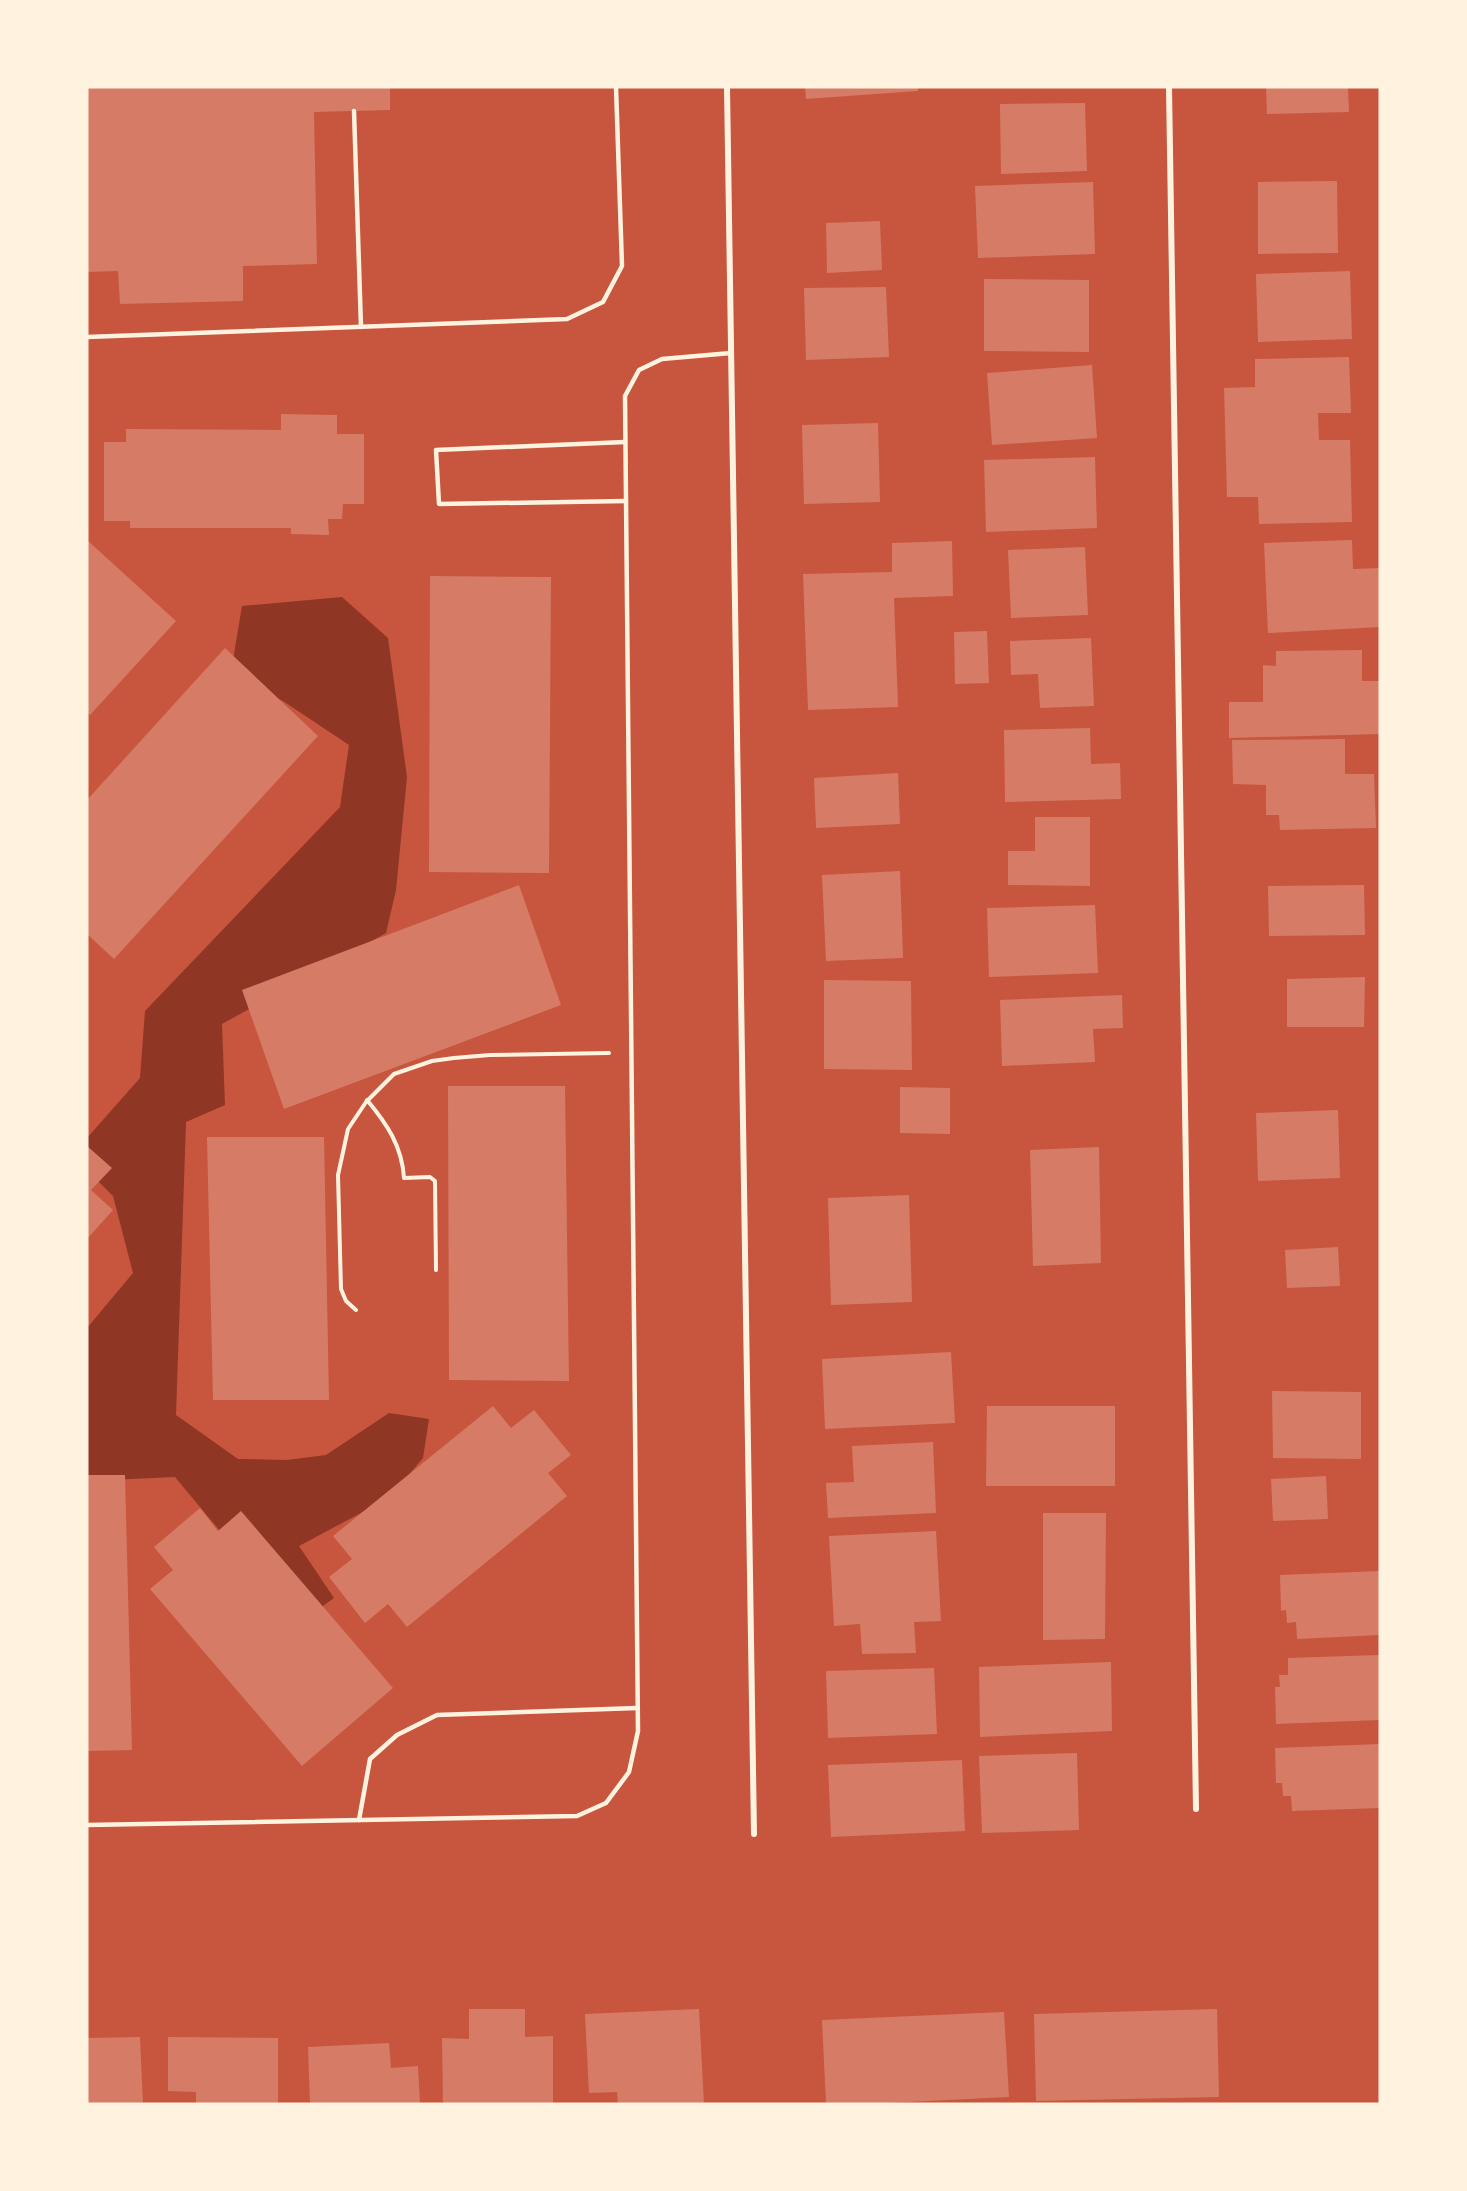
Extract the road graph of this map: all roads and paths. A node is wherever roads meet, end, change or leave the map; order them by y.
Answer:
1 (616, 87) edge
2 (727, 87) edge
3 (1169, 87) edge
4 (354, 111) dead end
5 (361, 327) junction
6 (87, 337) edge
7 (731, 353) junction
8 (626, 442) junction
9 (626, 501) junction
10 (631, 1053) junction
11 (367, 1100) junction
12 (436, 1270) dead end
13 (356, 1310) dead end
14 (637, 1708) junction
15 (1196, 1809) dead end
16 (359, 1820) junction
17 (87, 1825) edge
18 (754, 1834) dead end

1 - 5 lane
2 - 7 street
3 - 15 street
4 - 5 lane
5 - 6 lane
7 - 8 lane
7 - 18 street
8 - 9 lane
8 - 9 lane
9 - 10 lane
10 - 11 path
10 - 14 lane
11 - 12 path
11 - 13 path
14 - 16 lane
14 - 16 lane
16 - 17 lane

